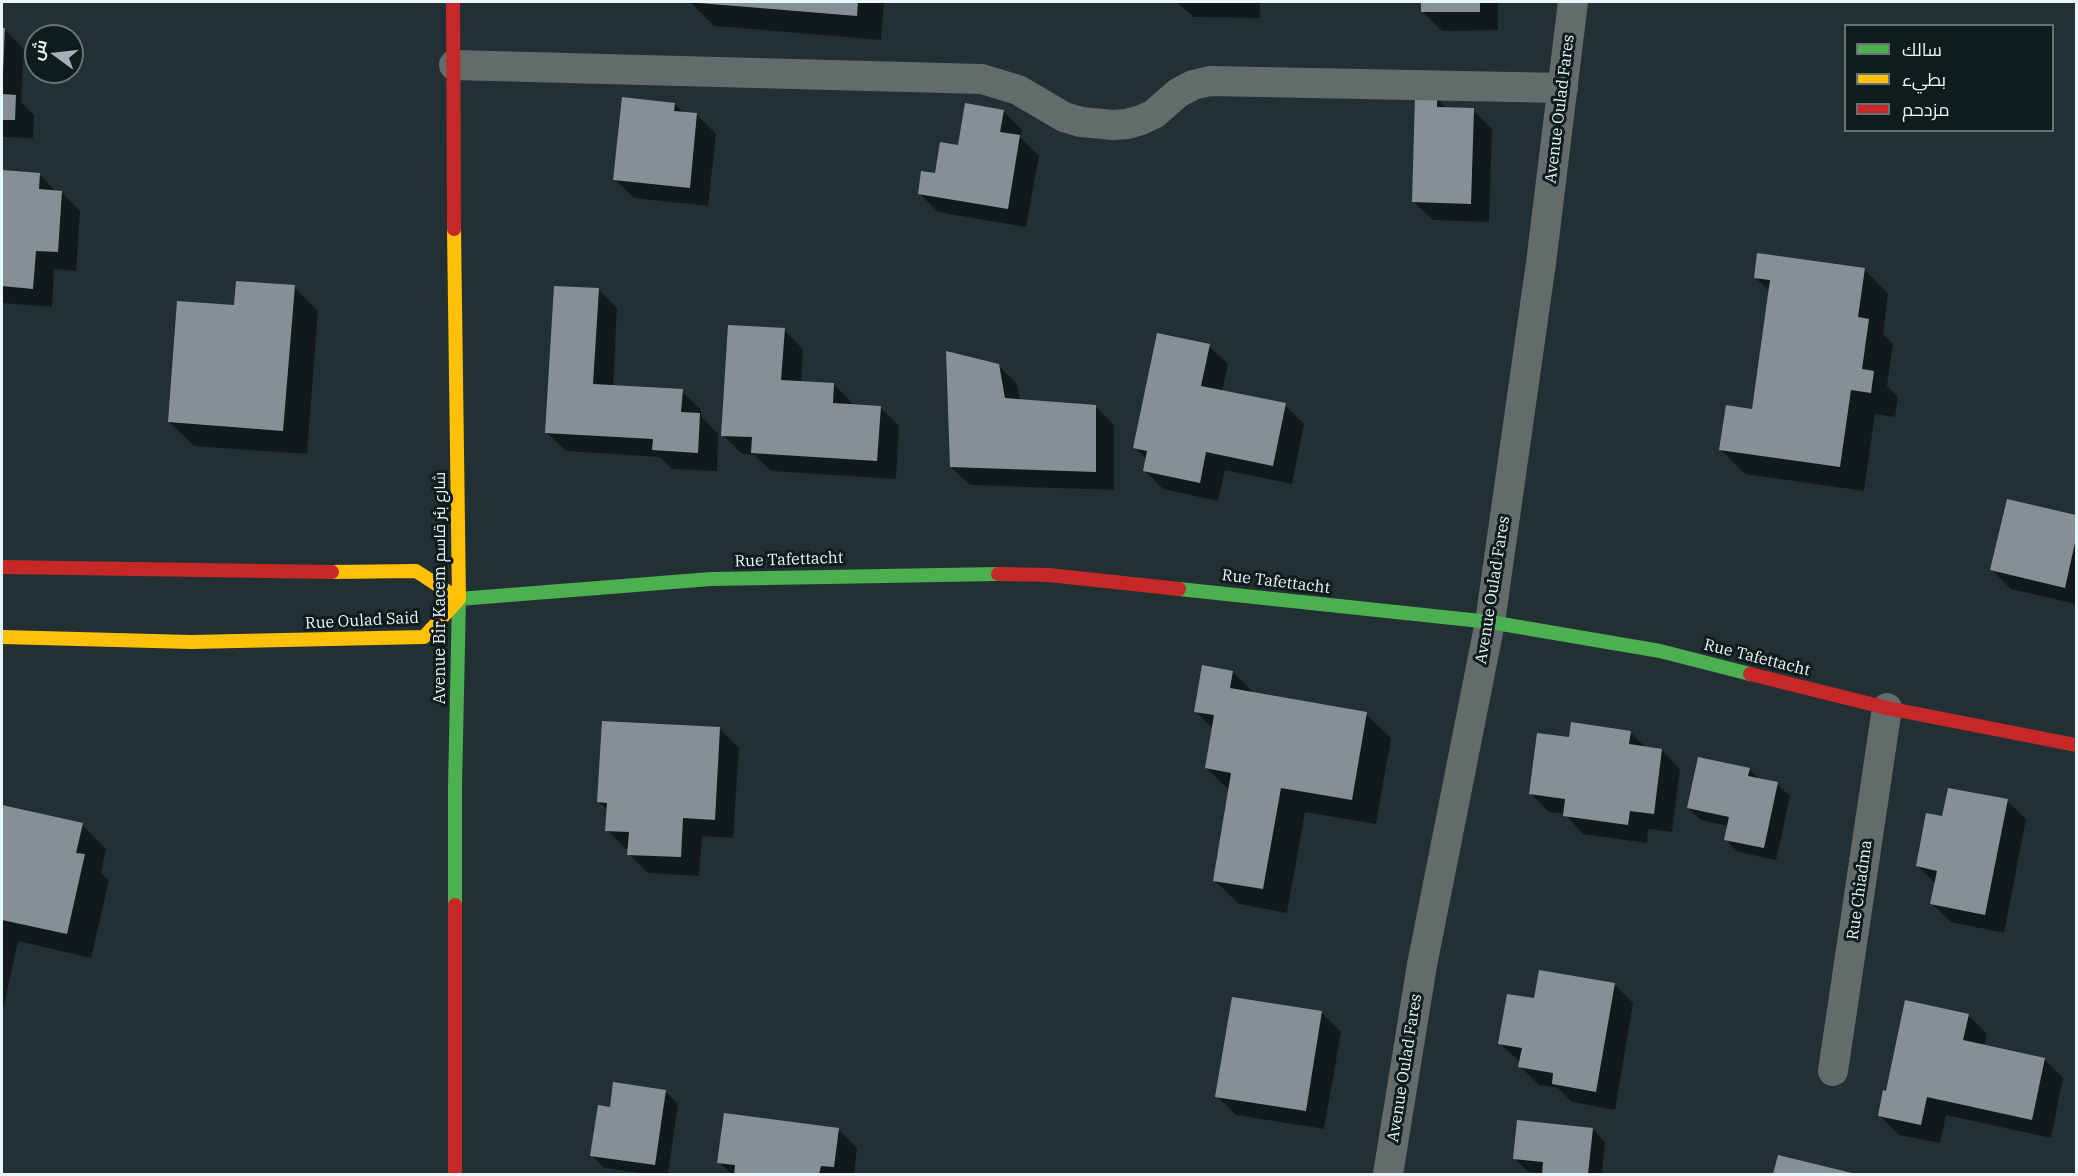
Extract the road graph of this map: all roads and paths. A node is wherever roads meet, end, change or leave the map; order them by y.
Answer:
1 (453, 2) edge
2 (1574, 2) edge
3 (454, 65) junction
4 (1563, 88) junction
5 (2, 567) edge
6 (459, 599) junction
7 (1490, 622) junction
8 (2, 637) edge
9 (1887, 708) junction
10 (2076, 745) edge
11 (1833, 1071) dead end
12 (455, 1174) edge
13 (1388, 1174) edge

1 - 3 street, Avenue Bir Kacem شارع بئر قاسم
2 - 4 street, Avenue Oulad Fares
3 - 4 street
3 - 6 street, Avenue Bir Kacem شارع بئر قاسم
4 - 7 street, Avenue Oulad Fares
5 - 6 street
6 - 7 street, Rue Tafettacht
6 - 8 street, Rue Oulad Said
6 - 12 street, Avenue Bir Kacem شارع بئر قاسم
7 - 9 street, Rue Tafettacht
7 - 13 street, Avenue Oulad Fares
9 - 10 street, Rue Tafettacht
9 - 11 street, Rue Chiadma

